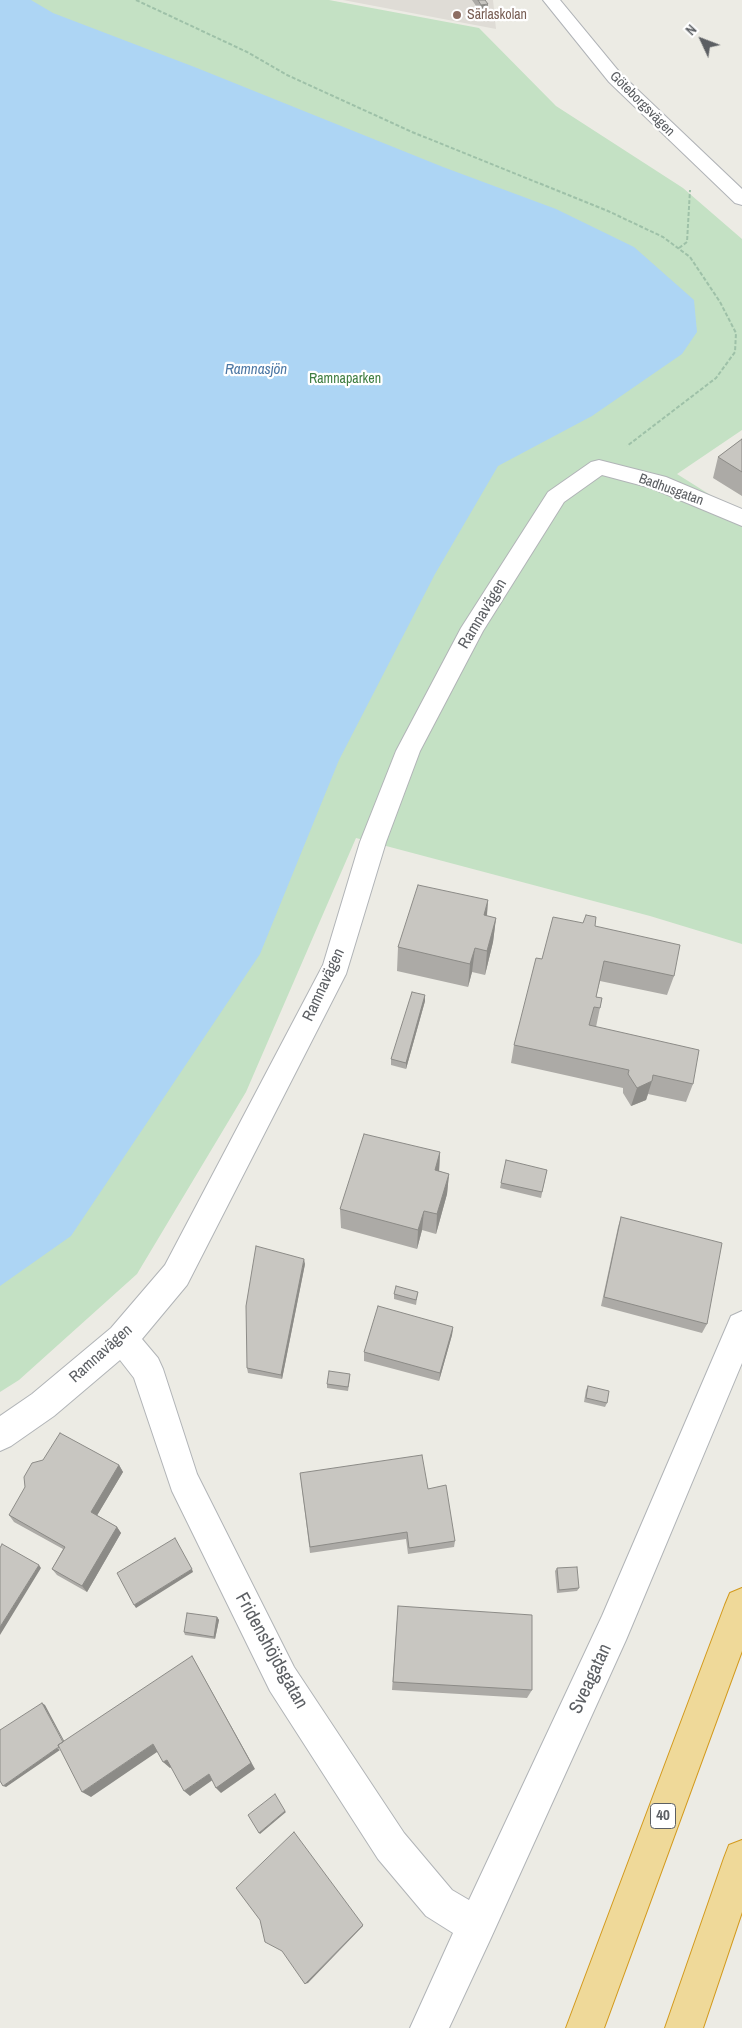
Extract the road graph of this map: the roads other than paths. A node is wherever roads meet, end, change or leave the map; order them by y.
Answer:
1 (550, 0) edge
2 (742, 200) edge
3 (599, 467) joint
4 (742, 518) edge
5 (742, 1326) edge
6 (122, 1339) junction
7 (0, 1435) edge
8 (742, 1605) edge
9 (742, 1858) edge
10 (477, 1927) junction
11 (429, 2028) edge
12 (585, 2028) edge
13 (684, 2028) edge

1 - 2 street, Göteborgsvägen
3 - 4 street, Badhusgatan
3 - 6 street, Ramnavägen
5 - 10 street, Sveagatan
6 - 7 street, Ramnavägen
6 - 10 street, Fridenshöjdsgatan
8 - 12 highway, 40
9 - 13 highway
10 - 11 street, Sveagatan

